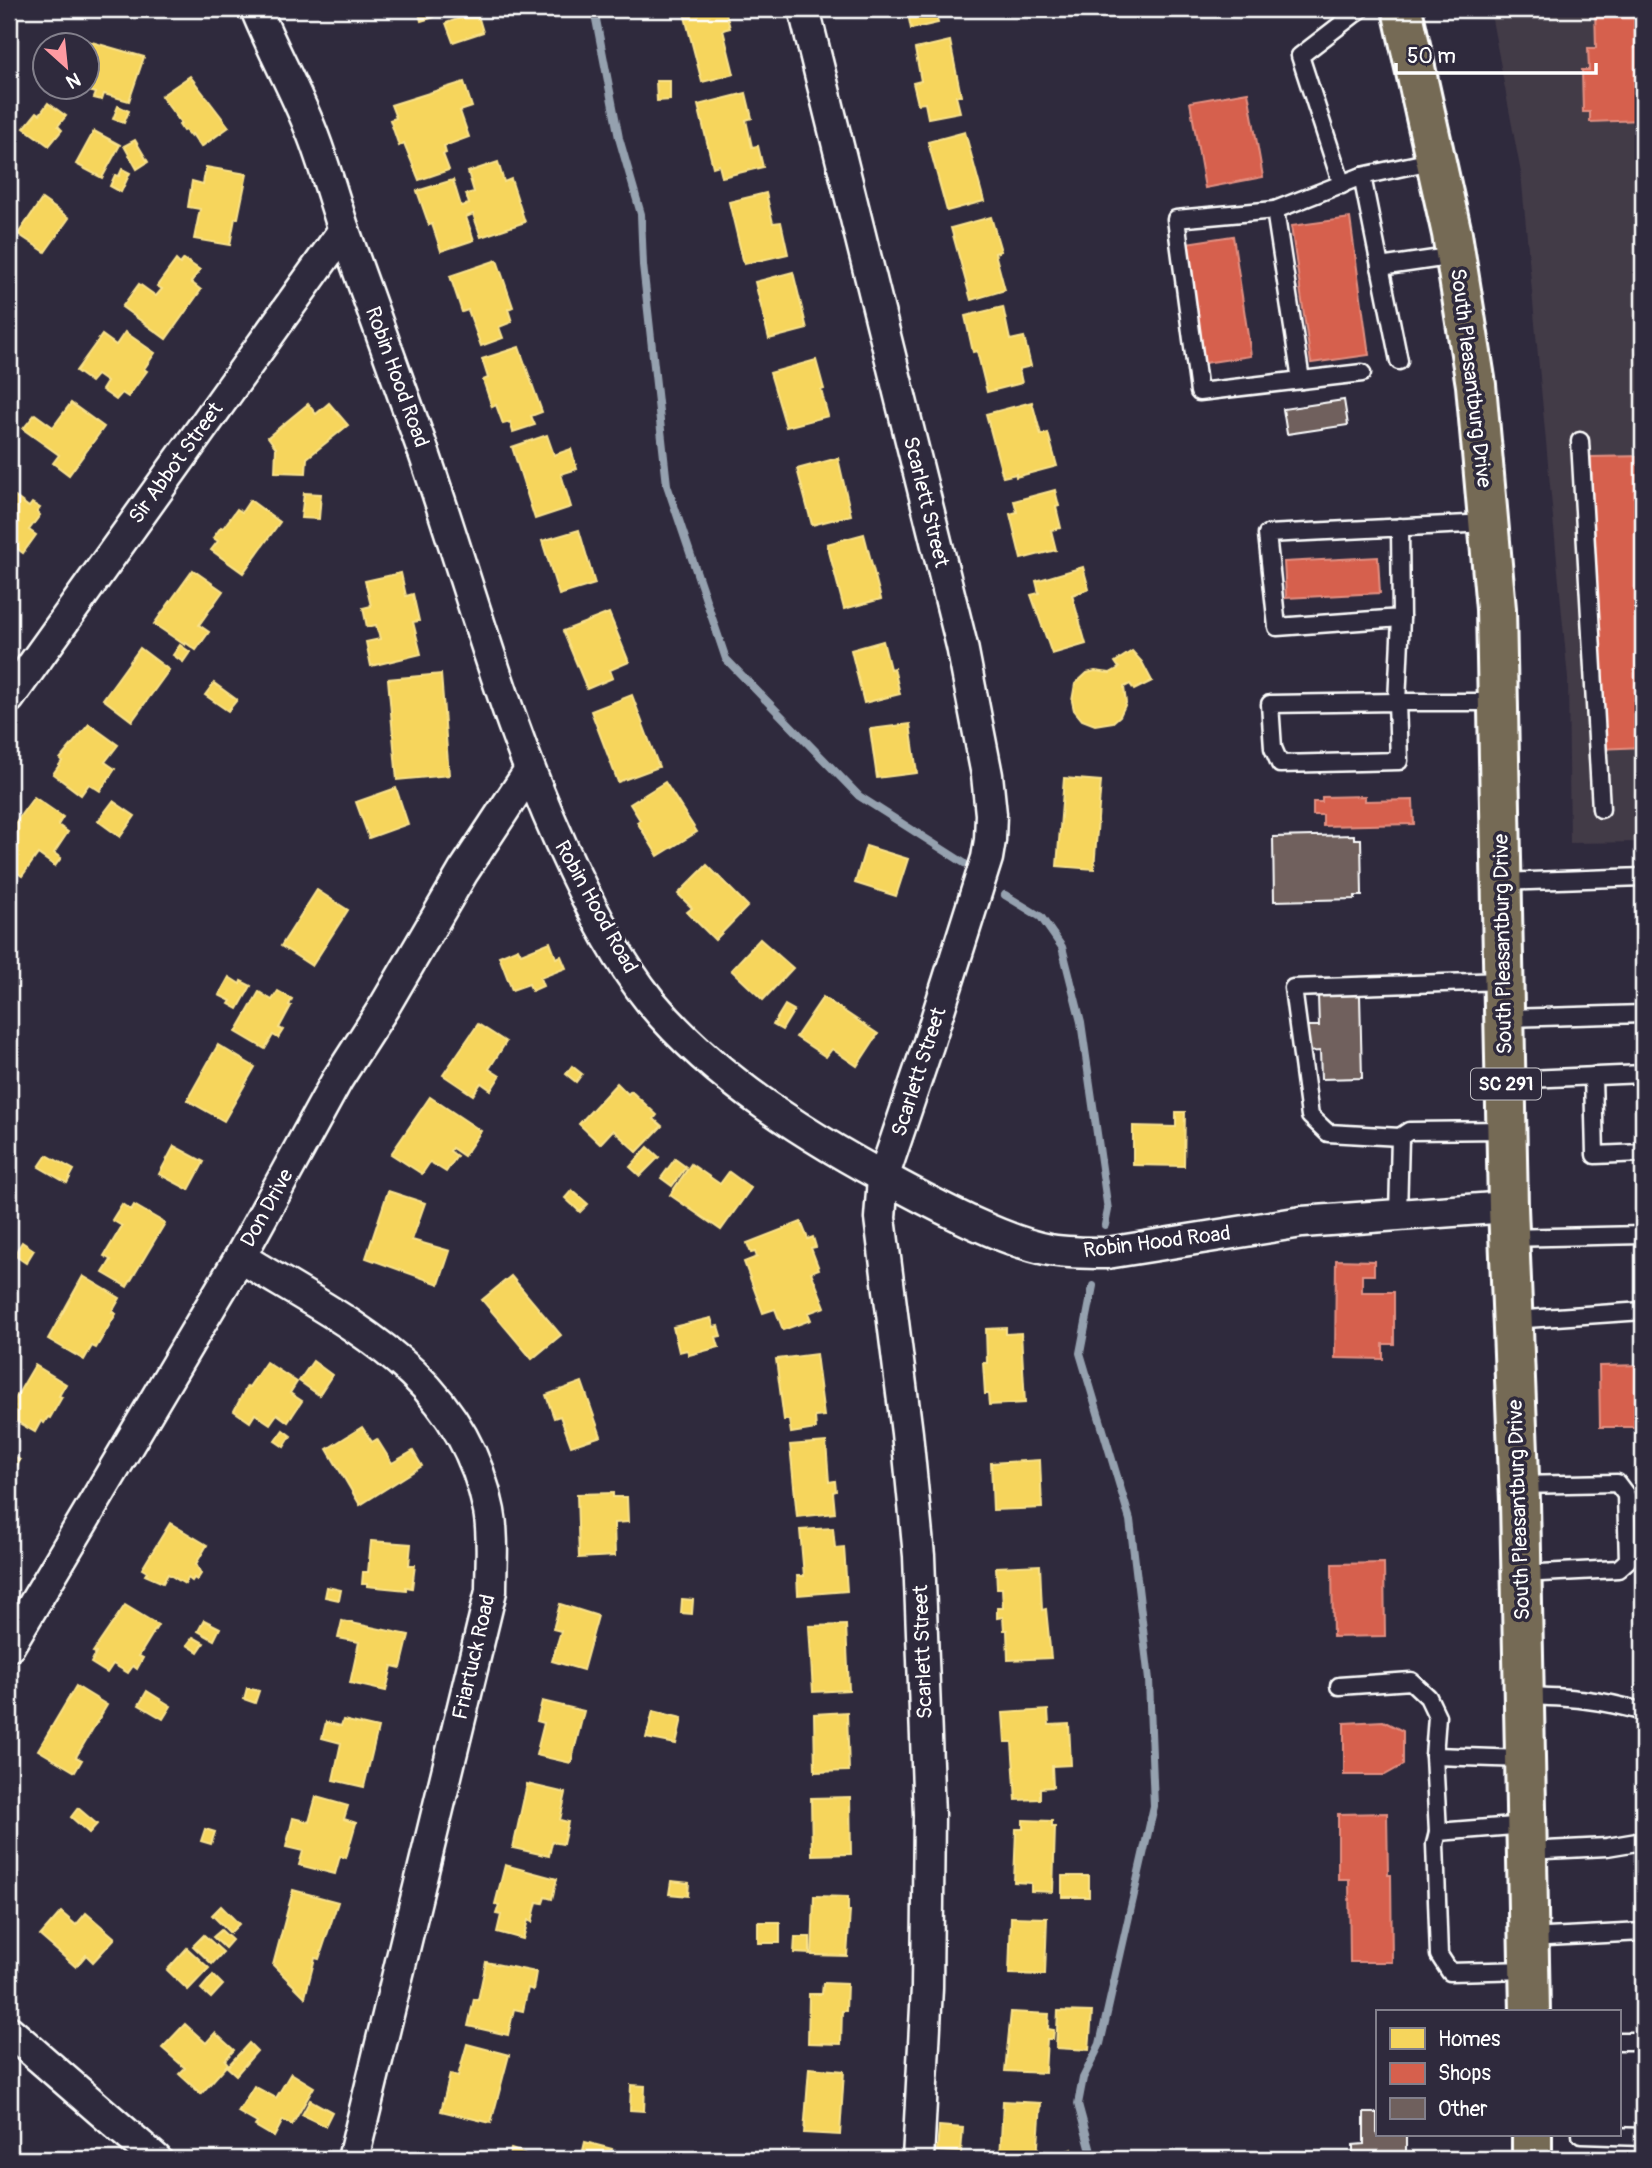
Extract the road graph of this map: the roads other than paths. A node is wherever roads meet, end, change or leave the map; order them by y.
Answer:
1 (804, 9) edge
2 (1362, 9) edge
3 (1402, 9) edge
4 (254, 12) edge
5 (1436, 160) junction
6 (1362, 176) junction
7 (1342, 185) junction
8 (1275, 210) junction
9 (344, 230) junction
10 (1455, 256) junction
11 (1380, 267) junction
12 (1399, 360) dead end
13 (1363, 373) dead end
14 (1301, 380) junction
15 (1580, 441) dead end
16 (1488, 523) junction
17 (1400, 527) junction
18 (1401, 618) junction
19 (9, 698) edge
20 (1397, 702) junction
21 (1498, 702) junction
22 (529, 772) junction
23 (1601, 809) dead end
24 (1643, 877) edge
25 (1501, 882) junction
26 (1504, 1000) junction
27 (1643, 1014) edge
28 (1643, 1074) edge
29 (1593, 1076) junction
30 (1506, 1080) junction
31 (1506, 1130) junction
32 (1400, 1137) junction
33 (1643, 1153) edge
34 (883, 1178) junction
35 (1398, 1215) junction
36 (1508, 1223) junction
37 (1643, 1235) edge
38 (240, 1257) junction
39 (1643, 1311) edge
40 (1512, 1320) junction
41 (1519, 1485) junction
42 (1521, 1574) junction
43 (9, 1646) edge
44 (1339, 1686) dead end
45 (1523, 1696) junction
46 (1643, 1712) edge
47 (1434, 1756) junction
48 (1524, 1759) junction
49 (1438, 1832) junction
50 (1526, 1838) junction
51 (1643, 1841) edge
52 (1643, 1932) edge
53 (1529, 1954) junction
54 (1530, 2010) edge
55 (9, 2031) edge
56 (1620, 2041) edge
57 (1643, 2041) edge
58 (1532, 2136) edge
59 (1612, 2136) edge
60 (1643, 2137) edge
61 (156, 2159) edge
62 (353, 2159) edge
63 (918, 2159) edge
64 (1532, 2159) edge

1 - 34 street, Scarlett Street
2 - 7 lane
3 - 5 main road, South Pleasantburg Drive / SC 291
4 - 9 street, Robin Hood Road
5 - 6 lane
5 - 10 main road, South Pleasantburg Drive / SC 291
6 - 7 lane
6 - 11 lane
7 - 8 lane
8 - 14 lane
8 - 14 lane
9 - 19 street, Sir Abbot Street
9 - 22 street, Robin Hood Road
10 - 11 lane
10 - 16 main road, South Pleasantburg Drive / SC 291
11 - 12 lane
13 - 14 lane
15 - 23 lane
16 - 17 lane
16 - 21 main road, South Pleasantburg Drive / SC 291
17 - 18 lane
17 - 18 lane
18 - 20 lane
20 - 20 lane
20 - 21 lane
21 - 25 main road, South Pleasantburg Drive / SC 291
22 - 34 street, Robin Hood Road
22 - 38 street, Don Drive
24 - 25 lane
25 - 26 main road, South Pleasantburg Drive / SC 291
26 - 27 lane
26 - 30 main road, South Pleasantburg Drive / SC 291
26 - 32 lane
28 - 29 lane
29 - 30 lane
29 - 33 lane
30 - 31 main road, South Pleasantburg Drive / SC 291
31 - 32 lane
31 - 36 main road, South Pleasantburg Drive / SC 291
32 - 35 lane
34 - 35 street, Robin Hood Road
34 - 63 street, Scarlett Street
35 - 36 street, Robin Hood Road
36 - 37 lane
36 - 40 main road, South Pleasantburg Drive / SC 291
38 - 43 street, Don Drive
38 - 62 street, Friartuck Road
39 - 40 lane
40 - 41 main road, South Pleasantburg Drive / SC 291
41 - 42 main road, South Pleasantburg Drive / SC 291
41 - 42 lane
42 - 45 main road, South Pleasantburg Drive / SC 291
44 - 47 lane
45 - 46 lane
45 - 48 main road, South Pleasantburg Drive / SC 291
47 - 48 lane
47 - 49 lane
48 - 50 main road, South Pleasantburg Drive / SC 291
49 - 50 lane
49 - 53 lane
50 - 51 lane
50 - 53 main road, South Pleasantburg Drive / SC 291
52 - 53 lane
53 - 54 main road, South Pleasantburg Drive / SC 291
55 - 61 street
56 - 57 lane
58 - 64 main road
59 - 60 lane

